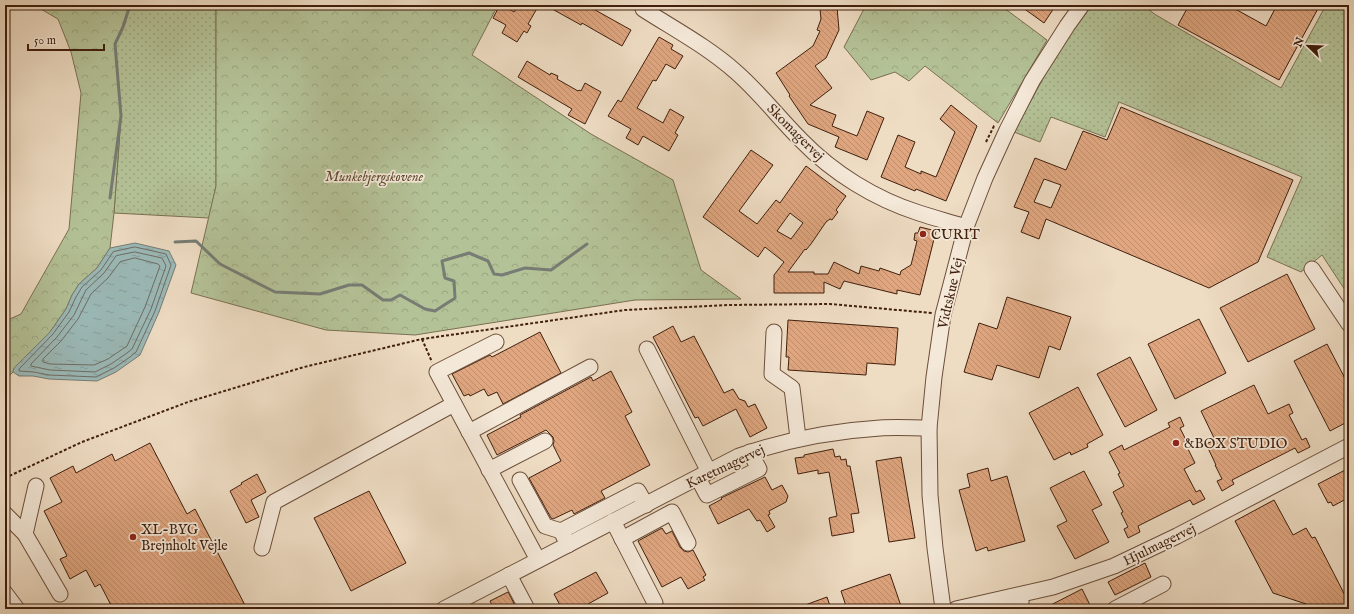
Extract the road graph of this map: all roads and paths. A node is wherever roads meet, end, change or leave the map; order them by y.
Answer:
1 (1082, 5) edge
2 (643, 10) dead end
3 (966, 226) junction
4 (1312, 269) dead end
5 (1349, 324) edge
6 (774, 332) dead end
7 (422, 339) dead end
8 (496, 342) dead end
9 (647, 349) dead end
10 (590, 367) dead end
11 (437, 372) junction
12 (454, 404) junction
13 (929, 428) junction
14 (469, 432) junction
15 (798, 438) junction
16 (546, 441) dead end
17 (1349, 446) edge
18 (750, 452) junction
19 (489, 470) junction
20 (704, 475) junction
21 (520, 480) dead end
22 (36, 486) dead end
23 (646, 505) junction
24 (5, 514) edge
25 (613, 521) junction
26 (561, 531) junction
27 (25, 534) junction
28 (622, 539) junction
29 (688, 543) dead end
30 (568, 545) junction
31 (262, 548) dead end
32 (538, 560) junction
33 (509, 575) junction
34 (1163, 584) dead end
35 (5, 593) edge
36 (60, 594) dead end
37 (1021, 602) edge
38 (655, 603) dead end
39 (17, 609) edge
40 (444, 609) edge
41 (527, 609) edge
42 (943, 609) edge
43 (956, 609) edge
44 (1116, 609) edge

1 - 3 street, Vidtskue Vej
2 - 3 street, Skomagervej
3 - 13 street, Vidtskue Vej
4 - 5 street
6 - 15 street
7 - 11 path
8 - 11 street
9 - 20 street
10 - 14 street
11 - 12 street
12 - 14 street
12 - 31 street
13 - 15 street, Karetmagervej
13 - 42 street, Vidtskue Vej
14 - 19 street
15 - 18 street, Karetmagervej
16 - 19 street
17 - 37 street, Hjulmagervej
18 - 20 street, Karetmagervej
18 - 20 street
19 - 32 street
20 - 23 street, Karetmagervej
21 - 26 street
22 - 27 street
23 - 25 street, Karetmagervej
23 - 26 street
24 - 27 street
25 - 28 street
25 - 30 street, Karetmagervej
26 - 30 street
27 - 36 street
28 - 29 street
28 - 38 street
30 - 32 street, Karetmagervej
32 - 33 street, Karetmagervej
33 - 40 street, Karetmagervej
33 - 41 street
34 - 44 street
35 - 39 street
37 - 43 street, Hjulmagervej

